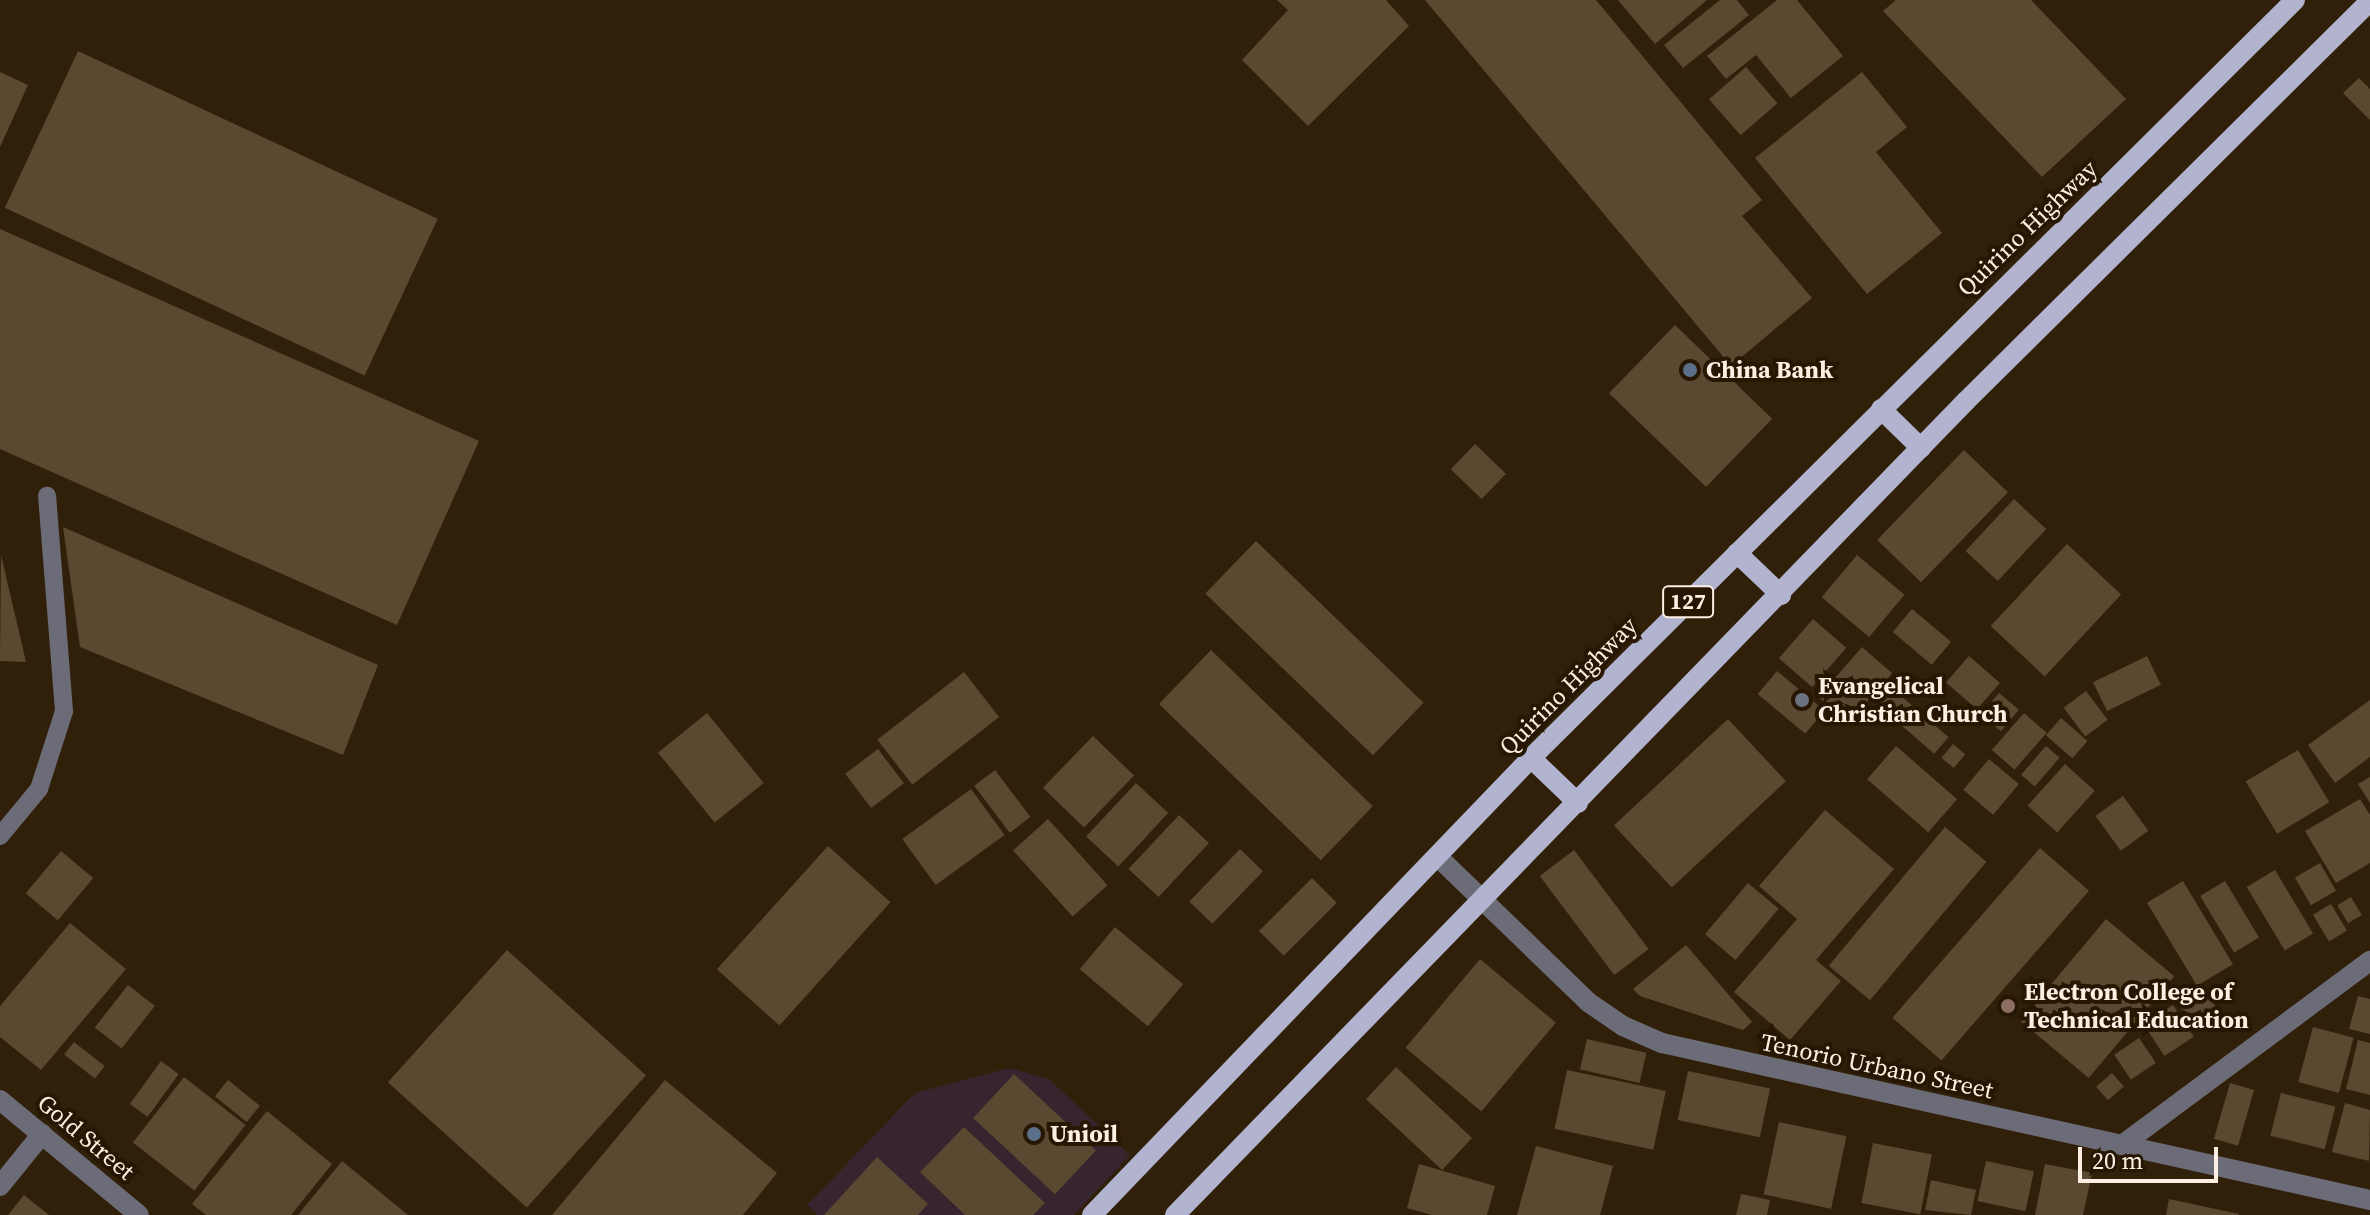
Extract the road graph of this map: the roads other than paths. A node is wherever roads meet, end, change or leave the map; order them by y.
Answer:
1 (2295, 0) edge
2 (2370, 1) edge
3 (1881, 409) junction
4 (1921, 448) junction
5 (47, 496) dead end
6 (1737, 553) junction
7 (1781, 595) junction
8 (1531, 758) junction
9 (1578, 803) junction
10 (0, 836) edge
11 (1437, 856) junction
12 (1482, 900) junction
13 (2370, 961) edge
14 (0, 1100) edge
15 (42, 1134) junction
16 (2122, 1145) junction
17 (0, 1186) edge
18 (2370, 1200) edge
19 (139, 1215) edge
20 (1092, 1215) edge
21 (1175, 1215) edge

1 - 3 main road, Quirino Highway / 127
2 - 4 main road, 127
3 - 4 main road
3 - 6 main road, Quirino Highway / 127
4 - 7 main road, 127
5 - 10 lane
6 - 7 main road
6 - 8 main road, Quirino Highway / 127
7 - 9 main road, 127
8 - 9 main road
8 - 11 main road, Quirino Highway / 127
9 - 12 main road, 127
11 - 12 street, Tenorio Urbano Street
11 - 20 main road, Quirino Highway / 127
12 - 16 street, Tenorio Urbano Street
12 - 21 main road, 127
13 - 16 street
14 - 15 street, Gold Street
15 - 17 street
15 - 19 street, Gold Street
16 - 18 street, Tenorio Urbano Street

